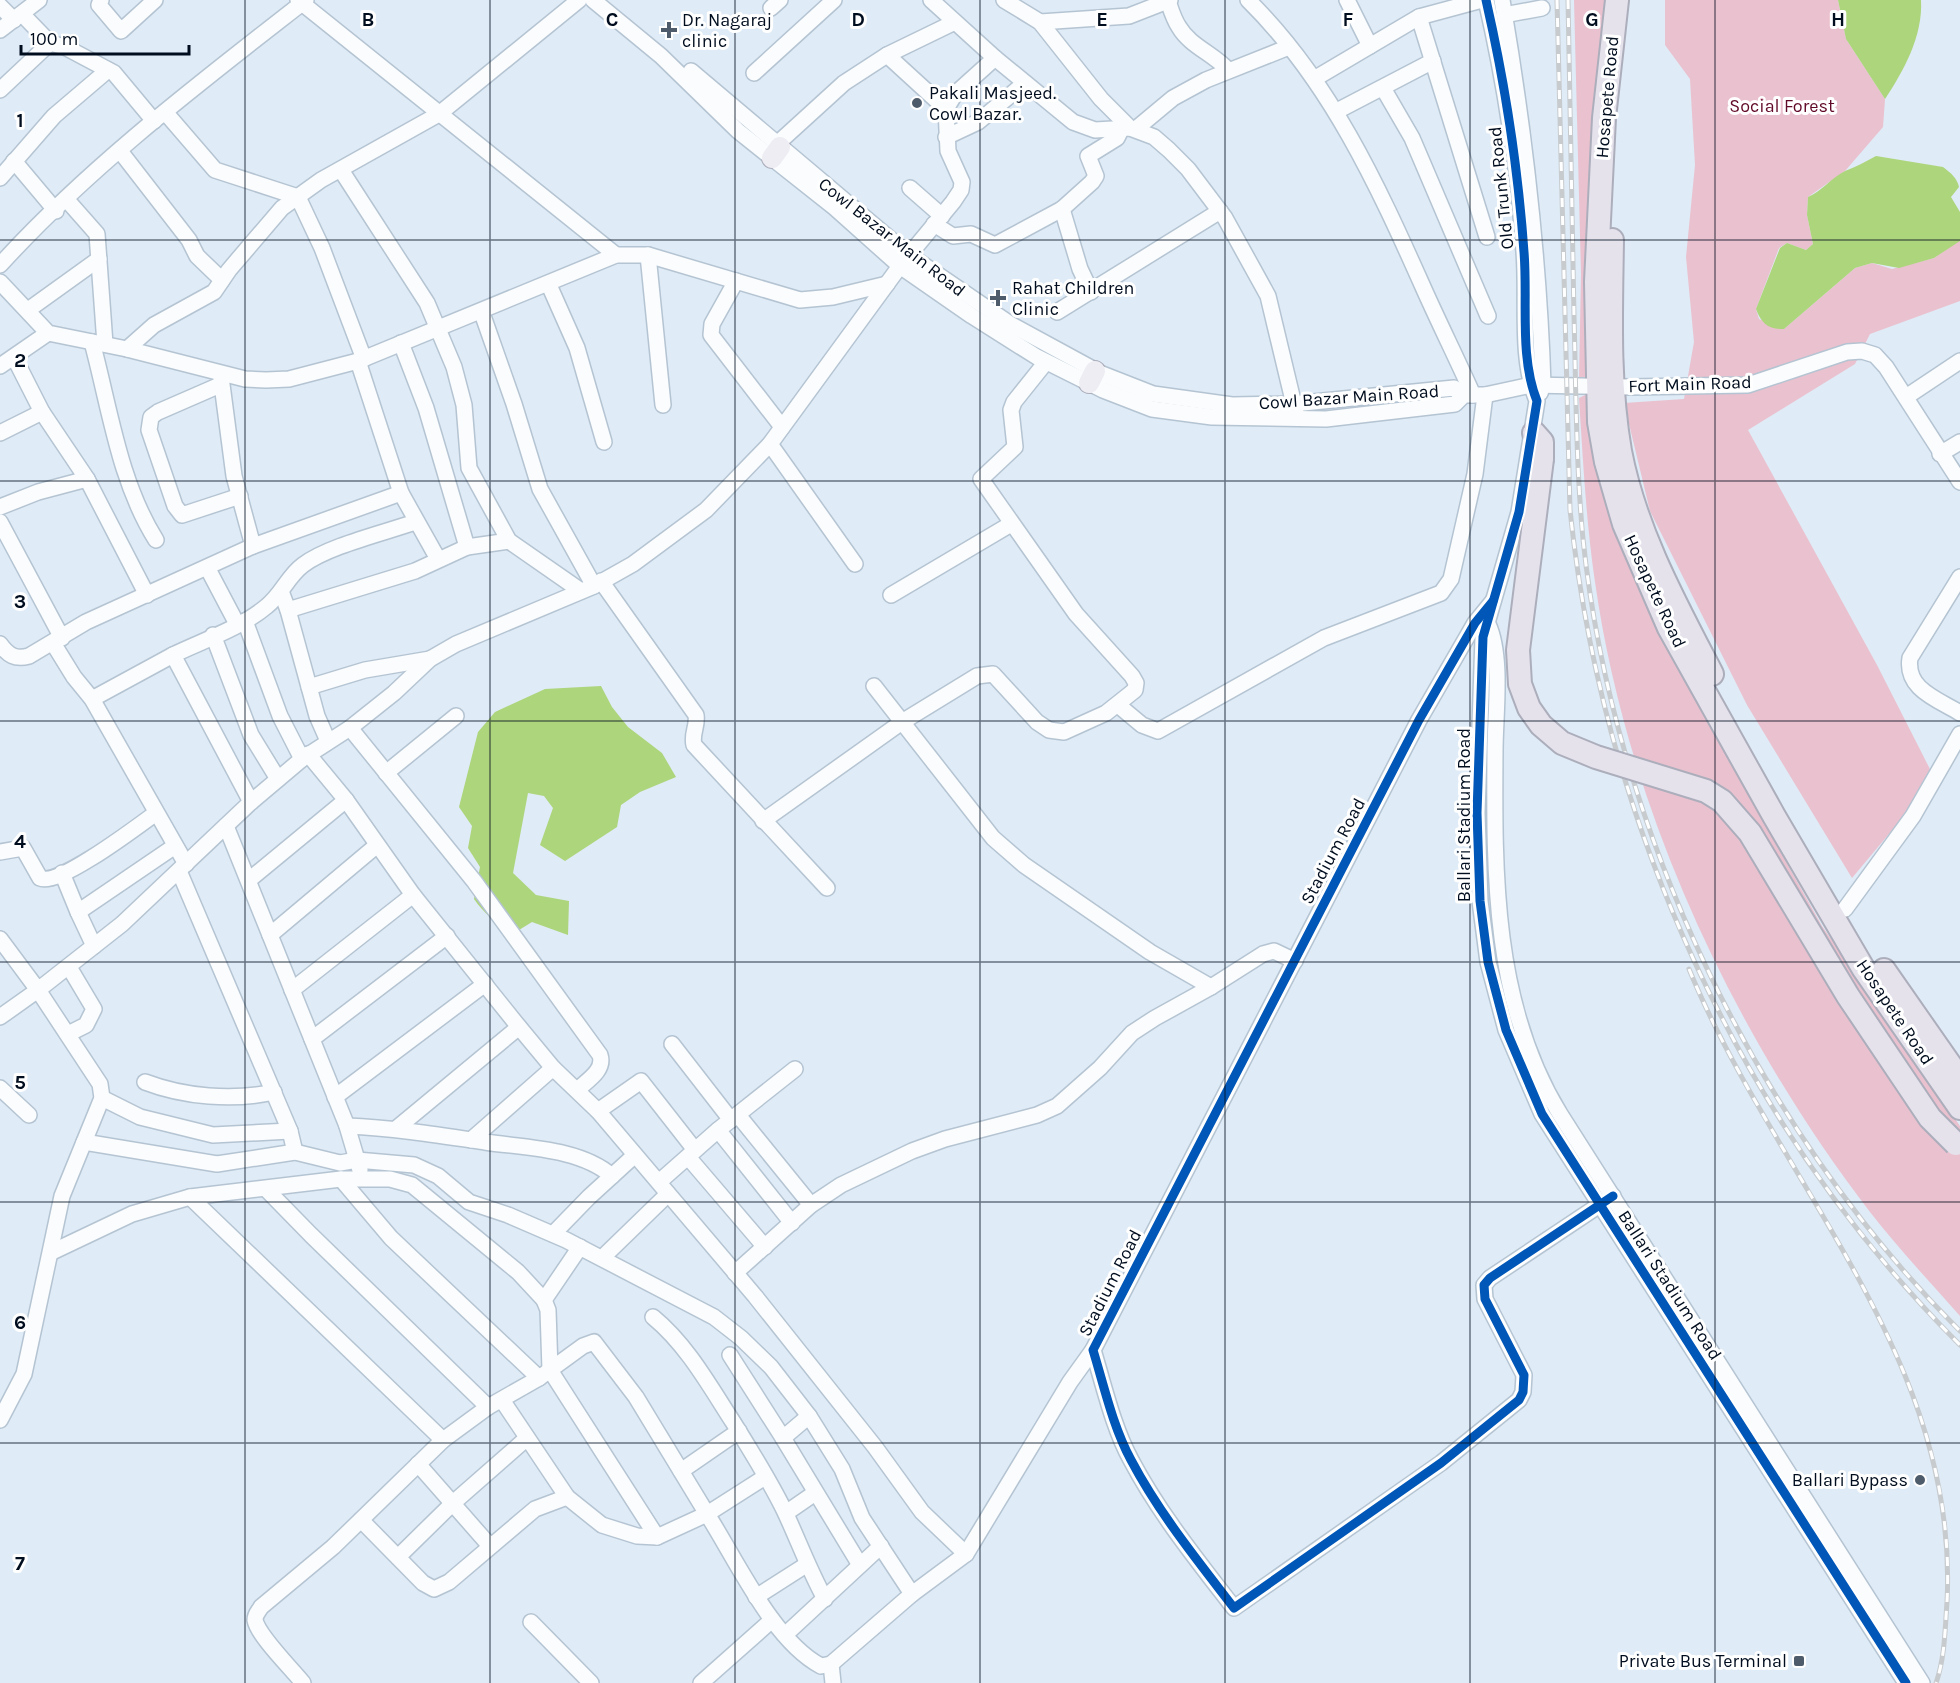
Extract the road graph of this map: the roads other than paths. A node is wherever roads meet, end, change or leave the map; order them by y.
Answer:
1 (39, 0) edge
2 (101, 0) edge
3 (155, 0) edge
4 (579, 0) edge
5 (593, 0) edge
6 (609, 0) edge
7 (834, 0) edge
8 (931, 0) edge
9 (1004, 0) edge
10 (1248, 0) edge
11 (1347, 0) edge
12 (1484, 0) edge
13 (1617, 0) edge
14 (1633, 0) edge
15 (302, 1) edge
16 (1169, 1) edge
17 (0, 6) edge
18 (1503, 7) edge
19 (1542, 8) dead end
20 (18, 17) junction
21 (1419, 17) junction
22 (955, 22) junction
23 (1040, 22) junction
24 (0, 30) edge
25 (50, 43) junction
26 (1370, 46) junction
27 (1289, 47) junction
28 (887, 55) junction
29 (995, 58) junction
30 (1433, 61) junction
31 (108, 70) junction
32 (1228, 70) junction
33 (754, 73) dead end
34 (1314, 79) junction
35 (1025, 83) junction
36 (1383, 88) junction
37 (0, 90) edge
38 (946, 109) junction
39 (1337, 111) junction
40 (440, 114) junction
41 (159, 117) junction
42 (1130, 128) junction
43 (946, 137) junction
44 (776, 150) junction
45 (120, 151) junction
46 (14, 161) junction
47 (341, 170) junction
48 (0, 177) edge
49 (910, 188) dead end
50 (298, 197) junction
51 (67, 200) junction
52 (1062, 209) junction
53 (56, 211) junction
54 (1220, 211) junction
55 (938, 220) junction
56 (1486, 237) dead end
57 (616, 255) junction
58 (648, 255) junction
59 (99, 259) junction
60 (905, 260) junction
61 (0, 265) edge
62 (222, 280) junction
63 (736, 281) junction
64 (0, 282) edge
65 (887, 284) junction
66 (549, 285) junction
67 (1091, 292) junction
68 (28, 310) junction
69 (1057, 312) dead end
70 (482, 313) junction
71 (1488, 316) dead end
72 (437, 327) junction
73 (48, 333) junction
74 (99, 343) junction
75 (400, 343) junction
76 (127, 349) junction
77 (14, 357) junction
78 (361, 360) junction
79 (1046, 362) junction
80 (1960, 362) edge
81 (0, 366) edge
82 (1092, 377) junction
83 (221, 379) junction
84 (1535, 382) junction
85 (1605, 386) junction
86 (1474, 395) junction
87 (1906, 398) junction
88 (1293, 404) junction
89 (663, 405) dead end
90 (42, 412) junction
91 (1298, 420) junction
92 (782, 427) junction
93 (0, 433) edge
94 (1534, 433) junction
95 (604, 442) dead end
96 (1960, 442) edge
97 (770, 444) junction
98 (1940, 454) junction
99 (87, 479) junction
100 (1960, 482) edge
101 (401, 493) junction
102 (240, 496) junction
103 (0, 507) edge
104 (0, 522) edge
105 (415, 522) junction
106 (1011, 524) junction
107 (156, 540) dead end
108 (509, 542) junction
109 (253, 546) junction
110 (467, 547) junction
111 (438, 559) junction
112 (855, 564) dead end
113 (208, 569) junction
114 (1960, 577) edge
115 (592, 586) junction
116 (282, 594) junction
117 (147, 595) junction
118 (891, 595) dead end
119 (1493, 601) junction
120 (288, 610) junction
121 (241, 622) junction
122 (1488, 624) junction
123 (213, 635) junction
124 (58, 640) junction
125 (0, 644) edge
126 (173, 655) junction
127 (430, 659) junction
128 (874, 686) dead end
129 (309, 687) junction
130 (92, 699) junction
131 (1118, 705) junction
132 (1960, 713) edge
133 (456, 716) dead end
134 (902, 722) junction
135 (350, 728) junction
136 (1960, 734) edge
137 (328, 741) junction
138 (305, 757) junction
139 (386, 773) junction
140 (278, 779) junction
141 (346, 800) junction
142 (251, 802) junction
143 (156, 813) junction
144 (763, 821) junction
145 (226, 826) junction
146 (176, 846) junction
147 (376, 846) junction
148 (0, 852) edge
149 (1478, 866) junction
150 (1496, 866) junction
151 (182, 868) junction
152 (62, 873) junction
153 (249, 880) junction
154 (826, 888) dead end
155 (413, 895) junction
156 (1845, 909) junction
157 (78, 912) junction
158 (270, 935) junction
159 (447, 936) junction
160 (0, 939) edge
161 (94, 946) junction
162 (1292, 959) junction
163 (69, 968) junction
164 (485, 984) junction
165 (1211, 987) junction
166 (38, 990) junction
167 (292, 990) junction
168 (0, 1017) edge
169 (519, 1027) junction
170 (68, 1034) junction
171 (312, 1039) junction
172 (672, 1044) dead end
173 (554, 1068) junction
174 (795, 1070) dead end
175 (1960, 1079) edge
176 (145, 1082) dead end
177 (0, 1088) edge
178 (577, 1090) junction
179 (274, 1092) junction
180 (335, 1097) junction
181 (102, 1098) junction
182 (1960, 1108) edge
183 (598, 1111) junction
184 (29, 1115) dead end
185 (735, 1118) junction
186 (347, 1126) junction
187 (397, 1128) junction
188 (718, 1130) junction
189 (290, 1131) junction
190 (471, 1140) junction
191 (84, 1142) junction
192 (1958, 1145) edge
193 (295, 1152) junction
194 (691, 1154) junction
195 (635, 1155) junction
196 (357, 1160) junction
197 (612, 1176) junction
198 (341, 1179) junction
199 (362, 1179) junction
200 (664, 1188) junction
201 (266, 1189) junction
202 (1613, 1196) junction
203 (190, 1197) junction
204 (811, 1205) junction
205 (1599, 1205) junction
206 (792, 1222) junction
207 (553, 1234) junction
208 (580, 1247) junction
209 (765, 1247) junction
210 (52, 1252) junction
211 (602, 1258) junction
212 (735, 1273) junction
213 (544, 1300) junction
214 (653, 1317) dead end
215 (1093, 1350) junction
216 (730, 1355) dead end
217 (545, 1374) junction
218 (495, 1403) junction
219 (809, 1416) junction
220 (0, 1419) edge
221 (739, 1431) junction
222 (527, 1438) junction
223 (783, 1438) junction
224 (442, 1440) junction
225 (418, 1464) junction
226 (681, 1471) junction
227 (765, 1477) junction
228 (815, 1493) junction
229 (567, 1497) junction
230 (453, 1503) junction
231 (786, 1513) junction
232 (707, 1514) junction
233 (361, 1520) junction
234 (657, 1537) junction
235 (490, 1546) junction
236 (881, 1546) junction
237 (966, 1554) junction
238 (398, 1557) junction
239 (806, 1565) junction
240 (860, 1566) junction
241 (912, 1594) junction
242 (756, 1597) junction
243 (825, 1599) junction
244 (772, 1620) junction
245 (531, 1622) dead end
246 (1873, 1622) junction
247 (786, 1634) junction
248 (831, 1664) junction
249 (303, 1683) edge
250 (591, 1683) edge
251 (701, 1683) edge
252 (833, 1683) edge
253 (1906, 1683) edge
254 (1922, 1683) edge

1 - 20 street
2 - 3 street
4 - 40 street
5 - 44 street
6 - 44 street, Cowl Bazar Main Road
7 - 33 street
8 - 22 street
9 - 23 street
10 - 27 street
11 - 26 street
12 - 21 street
12 - 84 street, Old Trunk Road
13 - 85 highway, Hosapete Road
14 - 85 highway, Hosapete Road
15 - 40 street
15 - 41 street
16 - 23 street
16 - 32 street
17 - 20 street
18 - 19 street
18 - 84 street, Old Trunk Road
20 - 24 street
20 - 25 street
21 - 26 street
21 - 30 street
22 - 28 street
22 - 29 street
23 - 42 street
25 - 31 street
25 - 37 street
26 - 34 street
27 - 32 street
27 - 34 street
28 - 38 street
28 - 44 street
29 - 35 street
29 - 38 street
30 - 36 street
30 - 56 street
31 - 41 street
31 - 46 street
32 - 42 street
34 - 39 street
35 - 42 street
35 - 43 street
36 - 39 street
36 - 71 street
38 - 43 street
39 - 86 street
40 - 47 street
40 - 57 street
41 - 45 street
41 - 50 street
42 - 52 street
42 - 54 street
43 - 55 street
44 - 60 street, Cowl Bazar Main Road
45 - 51 street
45 - 62 street
46 - 48 street
46 - 53 street
47 - 50 street
47 - 72 street
49 - 55 street
50 - 62 street
50 - 78 street
51 - 53 street
51 - 59 street
52 - 55 street
52 - 67 street
53 - 61 street
54 - 67 street
54 - 88 street
55 - 60 street
57 - 58 street
57 - 66 street
58 - 63 street
58 - 89 street
59 - 68 street
59 - 74 street
60 - 65 street
60 - 79 street
60 - 82 street, Cowl Bazar Main Road
62 - 76 street
63 - 65 street
63 - 92 street
64 - 68 street
65 - 92 street
66 - 70 street
66 - 95 street
67 - 69 street
68 - 73 street
70 - 72 street
70 - 115 street
72 - 75 street
72 - 108 street
73 - 74 street
73 - 77 street
74 - 76 street
74 - 107 street
75 - 78 street
75 - 110 street
76 - 83 street
77 - 81 street
77 - 90 street
78 - 83 street
78 - 101 street
79 - 82 street
79 - 106 street
80 - 87 street
82 - 88 street, Cowl Bazar Main Road
82 - 91 street
83 - 102 street
83 - 102 street
84 - 85 street, Fort Main Road
84 - 86 street, Fort Main Road
84 - 94 street
85 - 87 street, Fort Main Road
85 - 156 highway, Hosapete Road
85 - 182 highway, Hosapete Road
86 - 88 street, Cowl Bazar Main Road
86 - 91 street
86 - 131 street
87 - 98 street, Fort Main Road
88 - 91 street
90 - 93 street
90 - 99 street
92 - 97 street
94 - 119 street
94 - 192 highway, bridge
96 - 98 street
97 - 112 street
97 - 115 street
98 - 100 street, Fort Main Road
99 - 103 street
99 - 117 street
101 - 105 street
101 - 109 street
102 - 109 street
104 - 124 street
105 - 111 street
105 - 116 street
106 - 118 street
106 - 131 street
108 - 110 street
108 - 115 street
109 - 113 street
110 - 111 street
111 - 120 street
113 - 117 street
113 - 121 street
114 - 132 street
115 - 127 street
115 - 144 street
116 - 120 street
116 - 121 street
117 - 124 street
119 - 122 street
119 - 162 street, Stadium Road
120 - 129 street
121 - 123 street
121 - 138 street
122 - 149 street, Ballari Stadium Road
122 - 150 street, Ballari Stadium Road
123 - 126 street
123 - 140 street
124 - 125 street
124 - 130 street
126 - 130 street
126 - 142 street
127 - 129 street
127 - 135 street
128 - 134 street
129 - 137 street
130 - 143 street
131 - 134 street
133 - 139 street
134 - 144 street
134 - 165 street
135 - 137 street
135 - 139 street
136 - 156 street
137 - 138 street
138 - 140 street
138 - 141 street
139 - 178 street
140 - 142 street
141 - 147 street
141 - 153 street
142 - 145 street
143 - 146 street
143 - 152 street
144 - 154 street
145 - 151 street
145 - 153 street
146 - 151 street
146 - 157 street
147 - 155 street
147 - 158 street
148 - 152 street
149 - 150 street
149 - 205 street, Ballari Stadium Road
150 - 202 street, Ballari Stadium Road
151 - 161 street
151 - 179 street
152 - 157 street
153 - 158 street
155 - 159 street
155 - 167 street
156 - 175 highway, Hosapete Road
157 - 161 street
158 - 167 street
159 - 164 street
159 - 171 street
160 - 166 street
161 - 163 street
162 - 165 street
162 - 215 street, Stadium Road
163 - 166 street
163 - 170 street
164 - 169 street
164 - 180 street
165 - 204 street
166 - 168 street
166 - 170 street
167 - 171 street
169 - 173 street
169 - 187 street
170 - 181 street
171 - 180 street
172 - 185 street
173 - 178 street
173 - 190 street
174 - 185 street
176 - 179 street
177 - 184 street
178 - 183 street
179 - 189 street
180 - 186 street
181 - 189 street
181 - 191 street
183 - 194 street
183 - 195 street
185 - 188 street
185 - 204 street
186 - 187 street
186 - 196 street
187 - 190 street
188 - 194 street
188 - 206 street
189 - 193 street
190 - 197 street
191 - 193 street
191 - 210 street
193 - 196 street
194 - 200 street
194 - 209 street
195 - 197 street
195 - 200 street
196 - 199 street
196 - 207 street
197 - 207 street
198 - 199 street
198 - 201 street
198 - 217 street
199 - 213 street
200 - 211 street
200 - 212 street
201 - 203 street
201 - 218 street
202 - 205 street, Stadium Road
202 - 246 street, Ballari Stadium Road
203 - 210 street
203 - 224 street
204 - 206 street
205 - 215 street, Stadium Road
205 - 246 street, Ballari Stadium Road
206 - 209 street
207 - 208 street
208 - 211 street
208 - 213 street
209 - 212 street
210 - 220 street
211 - 219 street
212 - 237 street
213 - 217 street
214 - 221 street
215 - 237 street
216 - 223 street
217 - 218 street
217 - 226 street
217 - 234 street
218 - 222 street
218 - 224 street
219 - 223 street
219 - 236 street
221 - 226 street
221 - 227 street
222 - 229 street
222 - 230 street
223 - 228 street
224 - 225 street
225 - 230 street
225 - 233 street
226 - 232 street
227 - 231 street
227 - 232 street
228 - 231 street
228 - 240 street
229 - 234 street
229 - 235 street
230 - 235 street
230 - 238 street
231 - 239 street
232 - 234 street
232 - 242 street
233 - 238 street
233 - 249 street
235 - 238 street
236 - 240 street
236 - 241 street
237 - 241 street
239 - 242 street
239 - 243 street
240 - 243 street
241 - 248 street
242 - 244 street
243 - 247 street
244 - 247 street
244 - 251 street
245 - 250 street
246 - 253 street, Ballari Stadium Road
246 - 254 street, Ballari Stadium Road
247 - 248 street
248 - 252 street

